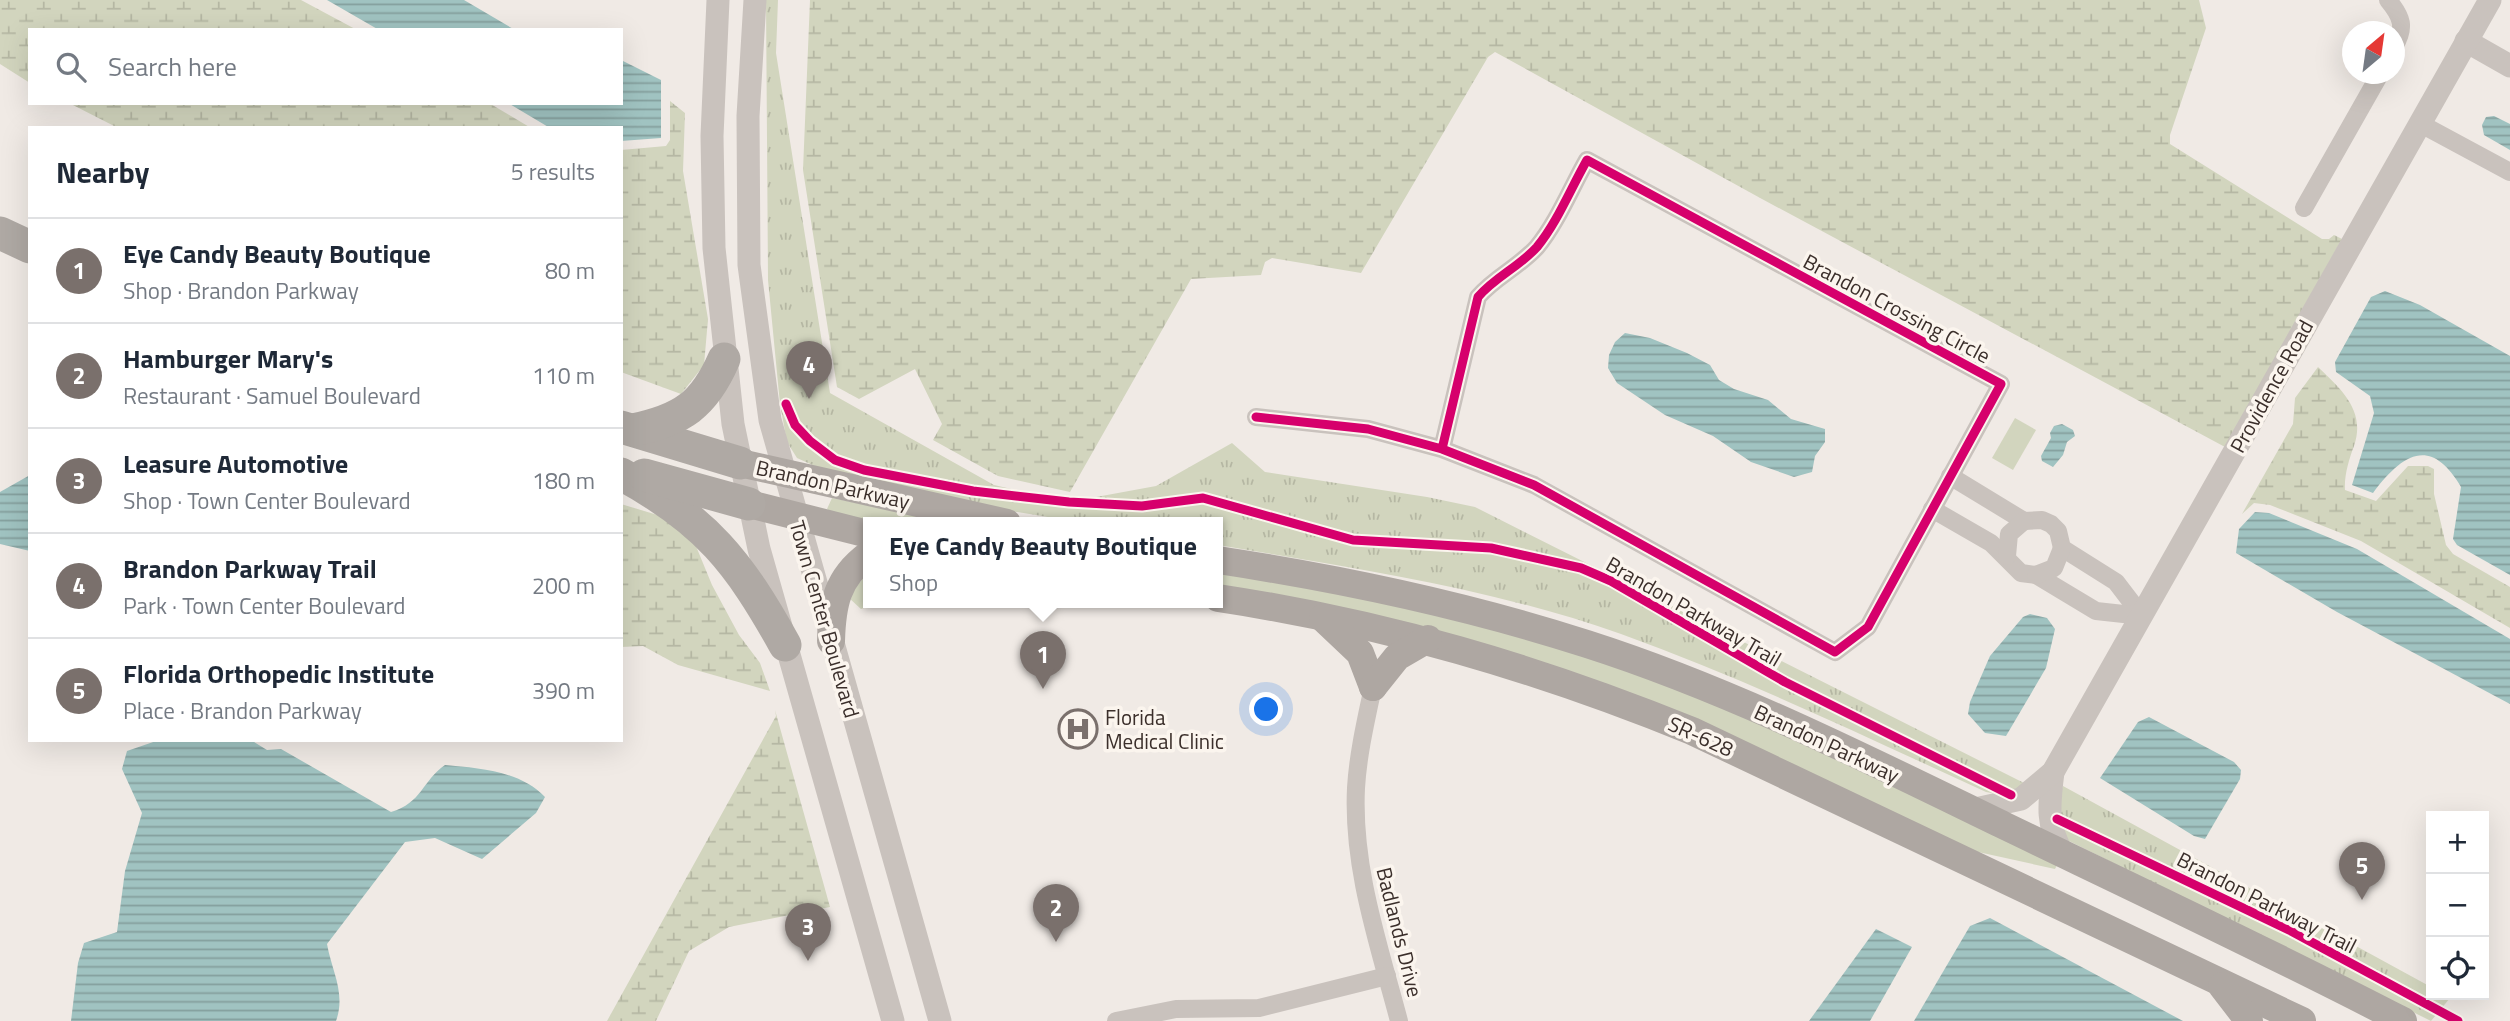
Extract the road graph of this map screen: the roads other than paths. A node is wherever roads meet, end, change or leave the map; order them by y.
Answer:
1 (718, 0) edge
2 (755, 0) edge
3 (2388, 0) edge
4 (2490, 0) edge
5 (2401, 21) edge
6 (2466, 41) junction
7 (2510, 66) edge
8 (2374, 84) edge
9 (2419, 123) junction
10 (2510, 172) edge
11 (2304, 208) dead end
12 (724, 359) junction
13 (1256, 416) dead end
14 (627, 429) edge
15 (1442, 449) junction
16 (740, 463) junction
17 (623, 470) edge
18 (623, 475) edge
19 (784, 475) junction
20 (1950, 476) junction
21 (749, 504) junction
22 (1932, 509) junction
23 (795, 517) junction
24 (979, 517) edge
25 (2024, 521) junction
26 (863, 533) edge
27 (2062, 548) junction
28 (2007, 556) junction
29 (863, 560) edge
30 (1223, 561) edge
31 (2036, 575) junction
32 (1223, 599) edge
33 (1318, 614) junction
34 (2142, 615) junction
35 (1428, 639) junction
36 (831, 641) junction
37 (785, 645) junction
38 (1373, 687) junction
39 (2053, 772) junction
40 (1971, 810) junction
41 (2063, 854) junction
42 (1387, 976) junction
43 (2213, 976) junction
44 (893, 1021) edge
45 (940, 1021) edge
46 (1116, 1021) edge
47 (1399, 1021) edge
48 (2249, 1021) edge
49 (2302, 1021) edge
50 (2403, 1021) edge

1 - 12 street, Town Center Boulevard
2 - 19 street, Town Center Boulevard
3 - 5 street
4 - 6 street, Providence Road
6 - 7 street
6 - 9 street, Providence Road
8 - 11 street
9 - 10 street
9 - 34 street, Providence Road
12 - 14 highway
12 - 16 street, Town Center Boulevard
13 - 15 street, Brandon Crossing Circle
14 - 16 highway
15 - 20 street, Brandon Crossing Circle
15 - 22 street, Brandon Crossing Circle
16 - 19 main road, Brandon Parkway
16 - 21 street, Town Center Boulevard
17 - 21 highway
18 - 37 highway
19 - 23 street, Town Center Boulevard
19 - 24 main road, Brandon Parkway
20 - 22 street, Brandon Crossing Circle
20 - 25 street
21 - 23 main road, Brandon Parkway
21 - 37 street, Town Center Boulevard
22 - 28 street
23 - 26 main road, Brandon Parkway
23 - 36 street, Town Center Boulevard
25 - 27 street
25 - 28 street
27 - 31 street
27 - 34 street
28 - 31 street
29 - 36 main road
30 - 40 main road, Brandon Parkway
31 - 34 street
32 - 33 main road
33 - 35 main road, SR-628
33 - 38 main road
34 - 39 street, Providence Road
35 - 38 main road
35 - 43 main road, SR-628
36 - 45 street, Town Center Boulevard
37 - 44 street, Town Center Boulevard
38 - 42 street, Badlands Drive
39 - 40 street, Providence Road
39 - 41 street, Providence Road
40 - 41 main road, Brandon Parkway
41 - 50 main road, Brandon Parkway
42 - 46 street
42 - 47 street, Badlands Drive
43 - 48 main road
43 - 49 main road

